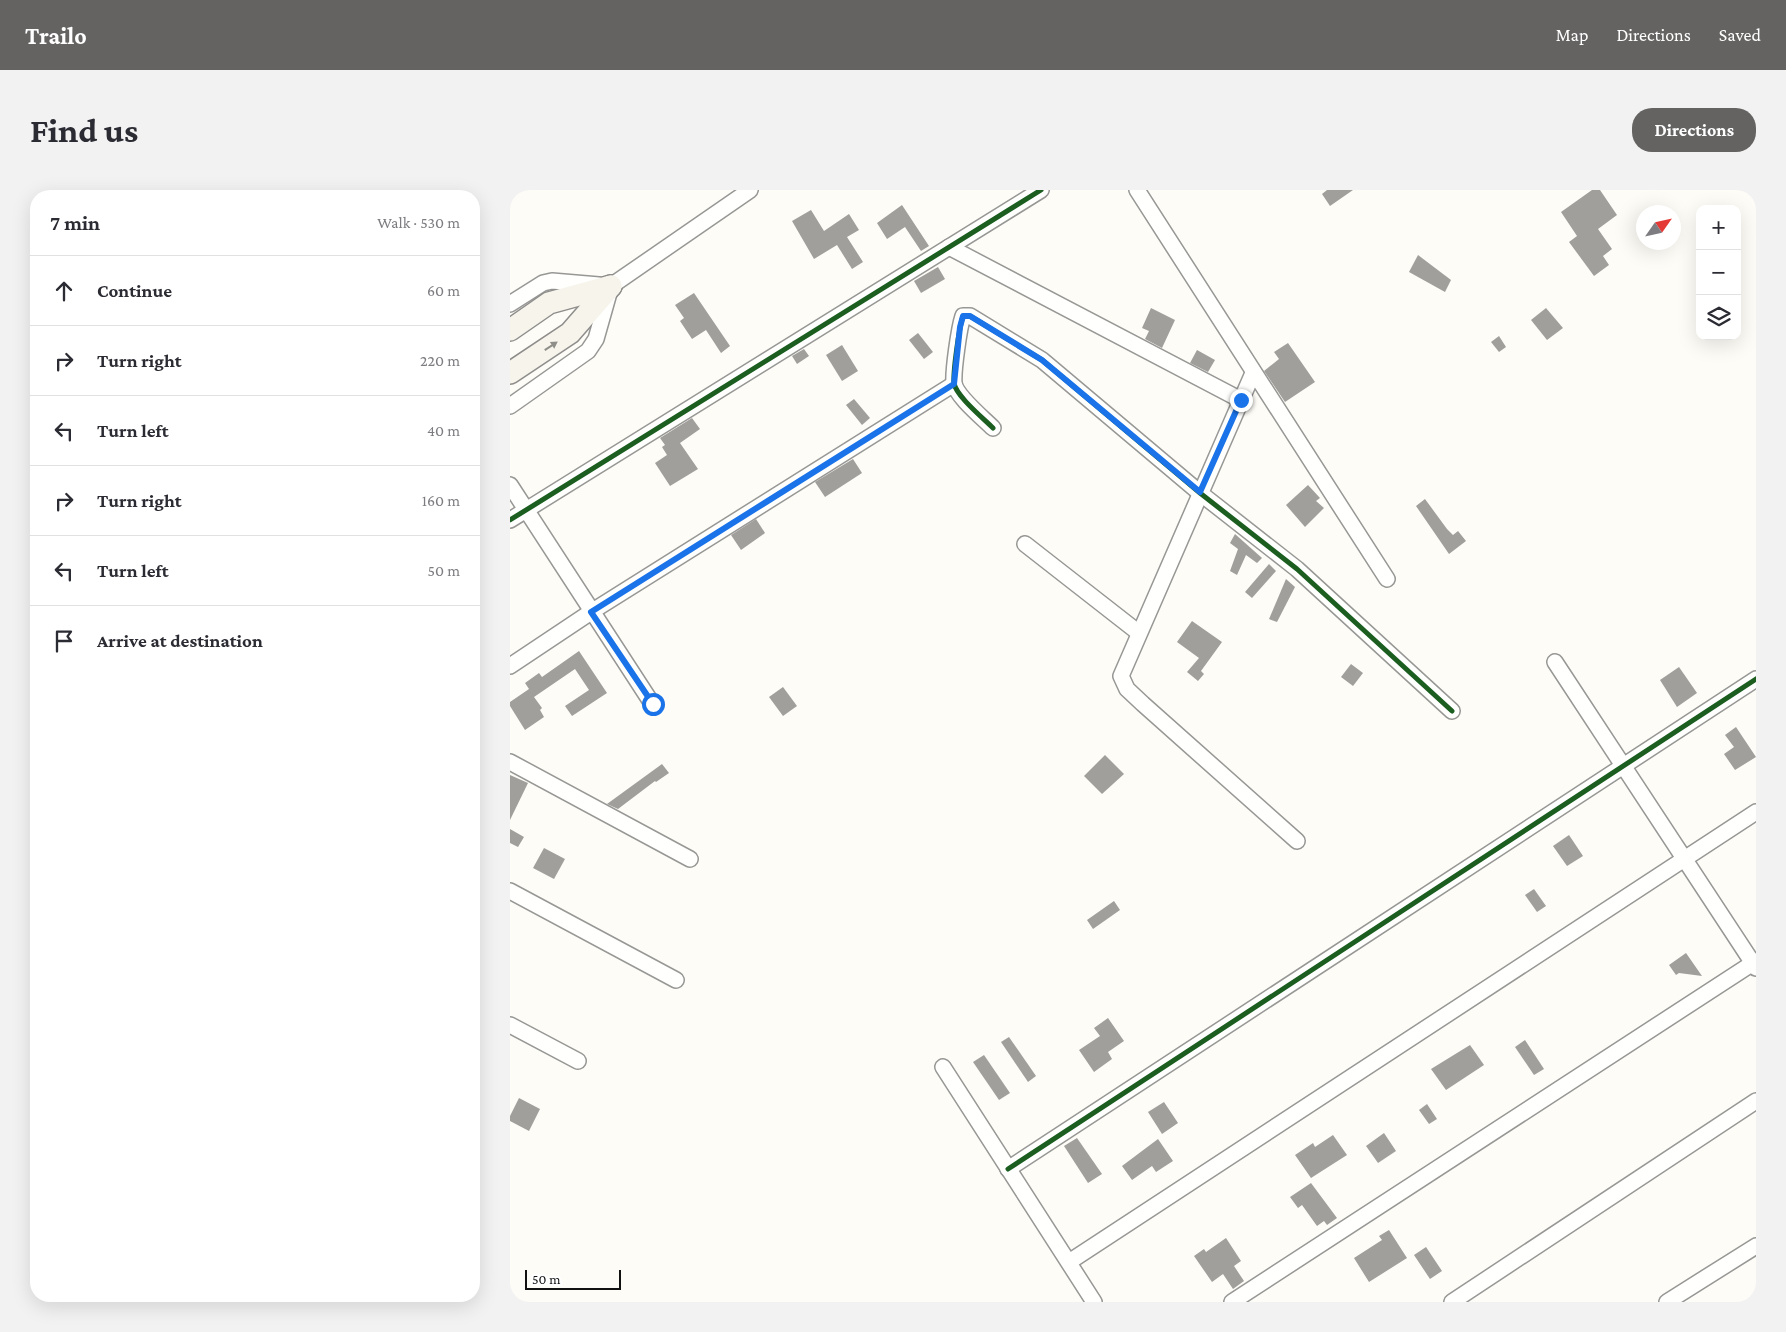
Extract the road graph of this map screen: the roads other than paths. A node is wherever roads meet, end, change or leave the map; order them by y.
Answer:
1 (750, 190) edge
2 (1041, 190) edge
3 (1137, 190) edge
4 (948, 247) junction
5 (611, 286) junction
6 (510, 304) edge
7 (510, 330) edge
8 (510, 373) edge
9 (1253, 373) junction
10 (954, 384) junction
11 (1241, 400) junction
12 (510, 406) edge
13 (993, 428) dead end
14 (510, 485) edge
15 (1200, 492) junction
16 (525, 510) junction
17 (510, 520) edge
18 (1025, 544) dead end
19 (1387, 579) dead end
20 (591, 612) junction
21 (1139, 633) junction
22 (1555, 662) dead end
23 (510, 666) edge
24 (1756, 679) edge
25 (653, 704) dead end
26 (1452, 711) dead end
27 (510, 762) edge
28 (1624, 766) junction
29 (1756, 812) edge
30 (1297, 841) dead end
31 (690, 859) dead end
32 (1685, 859) junction
33 (510, 891) edge
34 (1755, 964) edge
35 (676, 980) dead end
36 (510, 1025) edge
37 (578, 1061) dead end
38 (943, 1067) dead end
39 (1756, 1101) edge
40 (1008, 1169) junction
41 (1756, 1246) edge
42 (1069, 1262) junction
43 (1094, 1302) edge
44 (1232, 1302) edge
45 (1452, 1302) edge
46 (1667, 1302) edge

1 - 5 street
2 - 4 street
3 - 9 street
4 - 11 street
4 - 16 street
5 - 6 street
5 - 7 street
8 -> 5 street
5 - 12 street
9 - 11 street
9 - 19 street
10 - 13 street
10 - 15 street
10 - 20 street
11 - 15 street
14 - 16 street
15 - 21 street
15 - 26 street
16 - 17 street
16 - 20 street
18 - 21 street
20 - 23 street
20 - 25 street
21 - 30 street
22 - 28 street
24 - 28 street
27 - 31 street
28 - 32 street
28 - 40 street
29 - 32 street
32 - 34 street
32 - 42 street
33 - 35 street
34 - 44 street
36 - 37 street
38 - 40 street
39 - 45 street
40 - 42 street
41 - 46 street
42 - 43 street

